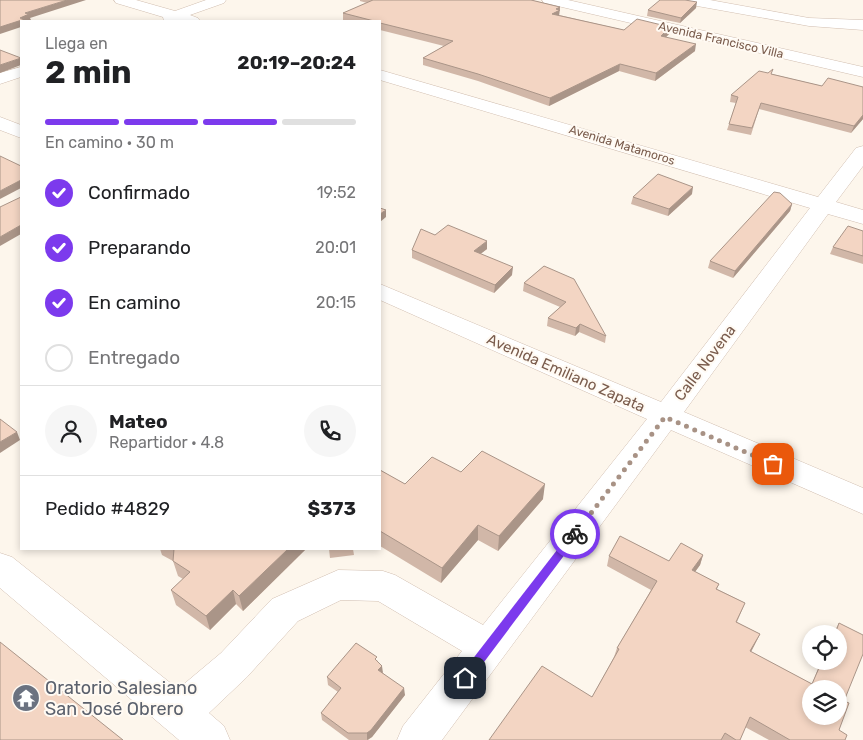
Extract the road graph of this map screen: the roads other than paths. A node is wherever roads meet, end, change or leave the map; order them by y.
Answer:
1 (121, 0) edge
2 (219, 0) edge
3 (549, 0) edge
4 (686, 0) edge
5 (175, 16) junction
6 (163, 20) edge
7 (189, 20) edge
8 (863, 24) edge
9 (20, 72) edge
10 (863, 72) edge
11 (381, 74) edge
12 (0, 79) edge
13 (0, 123) edge
14 (20, 132) edge
15 (863, 152) edge
16 (824, 205) junction
17 (863, 217) edge
18 (381, 291) edge
19 (665, 417) junction
20 (863, 502) edge
21 (0, 567) edge
22 (488, 647) junction
23 (179, 714) junction
24 (210, 740) edge
25 (417, 740) edge

1 - 5 street
2 - 5 street
3 - 10 street, Avenida Francisco Villa
4 - 8 street
5 - 6 street
5 - 7 street
9 - 12 street
11 - 16 street, Avenida Matamoros
13 - 14 street
15 - 16 street, Calle Novena
16 - 17 street, Avenida Matamoros
16 - 19 street, Calle Novena
18 - 19 street, Avenida Emiliano Zapata
19 - 20 street, Avenida Emiliano Zapata
19 - 22 street, Calle Novena
21 - 23 street
22 - 23 street
22 - 25 street, Calle Novena
23 - 24 street

